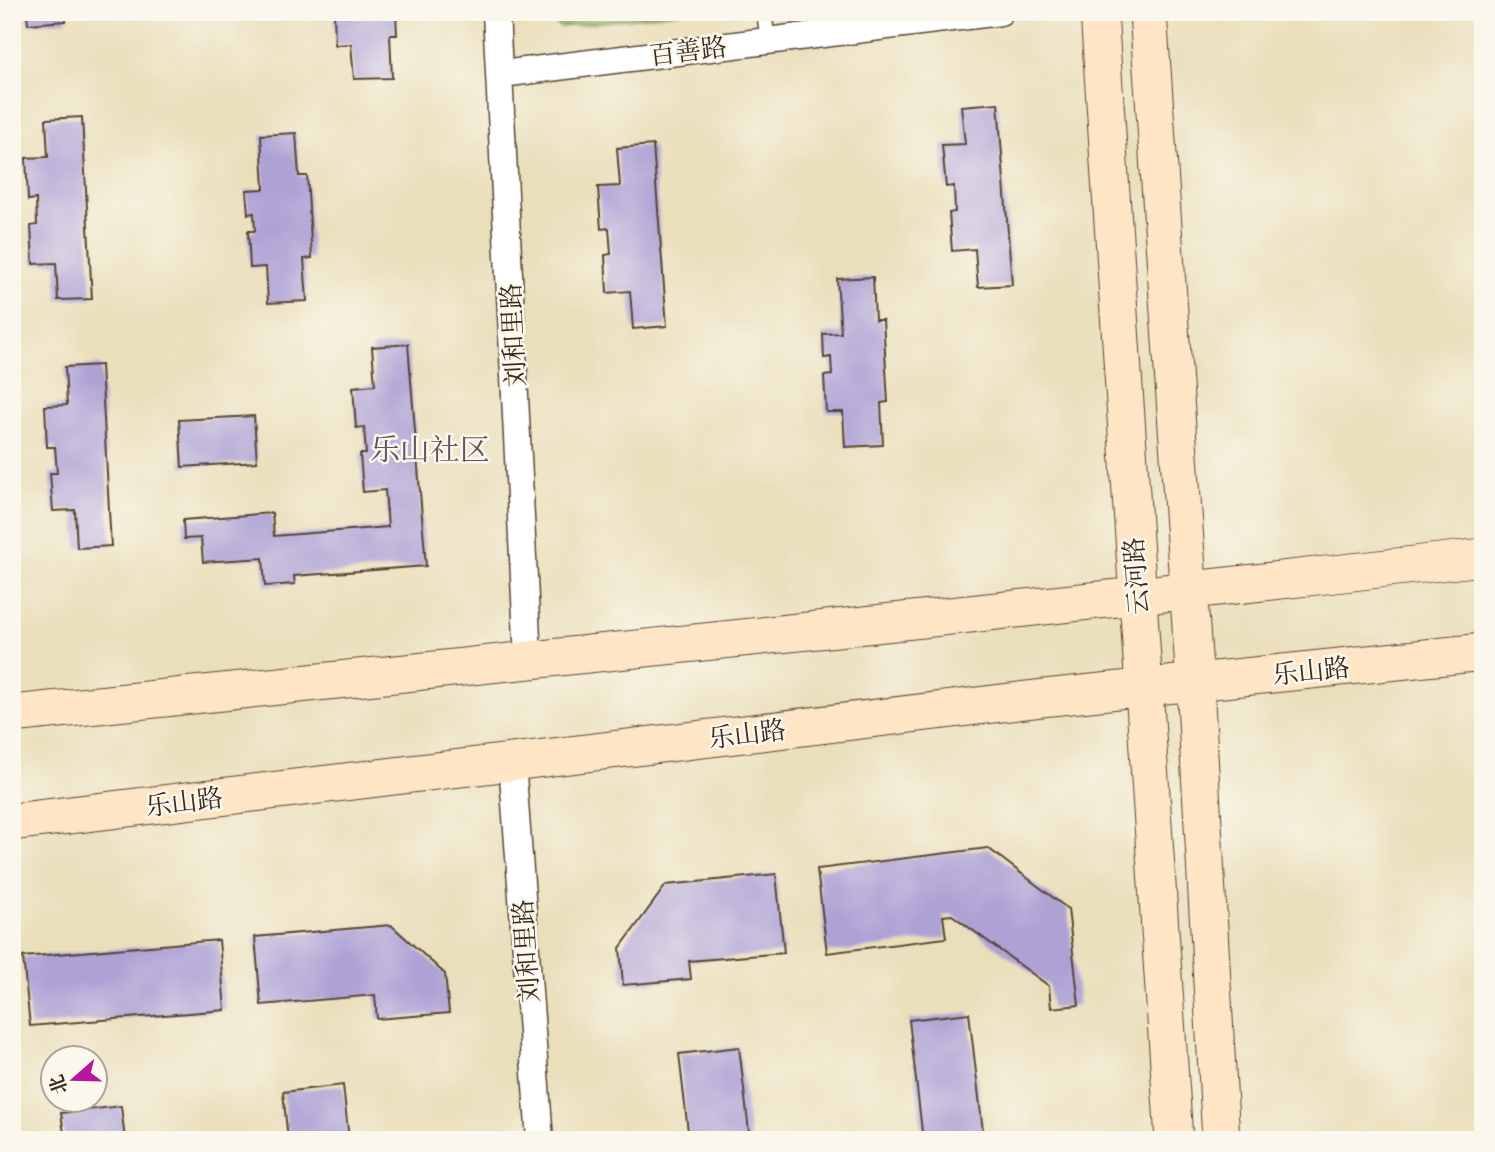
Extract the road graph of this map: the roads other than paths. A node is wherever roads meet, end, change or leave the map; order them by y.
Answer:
1 (496, 12) edge
2 (764, 12) edge
3 (1000, 12) edge
4 (1099, 12) edge
5 (1148, 12) edge
6 (768, 41) junction
7 (500, 74) junction
8 (1483, 557) edge
9 (1188, 591) junction
10 (1136, 596) junction
11 (1483, 652) edge
12 (528, 659) junction
13 (1195, 684) junction
14 (1144, 688) junction
15 (12, 715) edge
16 (512, 762) junction
17 (12, 822) edge
18 (540, 1140) edge
19 (1174, 1140) edge
20 (1221, 1140) edge

1 - 7 street, 刘和里路
2 - 6 lane
3 - 6 street, 百善路
4 - 10 main road, 云河路
5 - 9 main road, 云河路
6 - 7 street, 百善路
7 - 12 street, 刘和里路
8 - 9 main road
9 - 10 main road
9 - 13 main road, 云河路
10 - 12 main road
10 - 14 main road, 云河路
11 - 13 main road, 乐山路
12 - 15 main road
13 - 14 main road, 乐山路
13 - 20 main road, 云河路
14 - 16 main road, 乐山路
14 - 19 main road, 云河路
16 - 17 main road, 乐山路
16 - 18 street, 刘和里路

